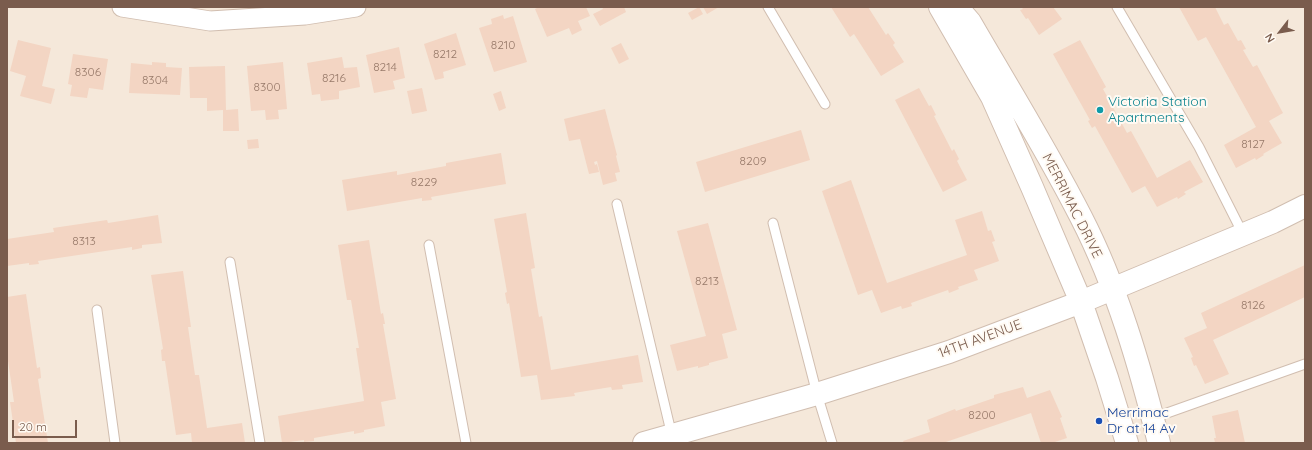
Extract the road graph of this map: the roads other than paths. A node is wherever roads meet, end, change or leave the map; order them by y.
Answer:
1 (122, 7) edge
2 (356, 7) edge
3 (768, 7) edge
4 (940, 7) edge
5 (957, 7) edge
6 (1117, 7) edge
7 (155, 10) edge
8 (825, 104) dead end
9 (617, 204) dead end
10 (1305, 206) edge
11 (773, 223) dead end
12 (1243, 234) junction
13 (429, 245) dead end
14 (230, 262) dead end
15 (1113, 289) junction
16 (1081, 302) junction
17 (97, 310) dead end
18 (1305, 364) edge
19 (818, 394) junction
20 (1153, 418) junction
21 (673, 440) edge
22 (115, 443) edge
23 (260, 443) edge
24 (466, 443) edge
25 (644, 443) edge
26 (832, 443) edge
27 (1127, 443) edge
28 (1159, 443) edge

1 - 7 street
2 - 7 street
3 - 8 lane
4 - 16 street, MERRIMAC DRIVE
5 - 15 street, MERRIMAC DRIVE
6 - 12 lane
9 - 21 lane
10 - 12 street, 14TH AVENUE
11 - 19 lane
12 - 15 street, 14TH AVENUE
13 - 24 lane
14 - 23 lane
15 - 16 street, 14TH AVENUE
15 - 20 street, MERRIMAC DRIVE
16 - 19 street, 14TH AVENUE
16 - 27 street, MERRIMAC DRIVE
17 - 22 lane
18 - 20 lane
19 - 21 street, 14TH AVENUE
19 - 26 lane
20 - 28 street, MERRIMAC DRIVE
21 - 25 street, 14TH AVENUE

